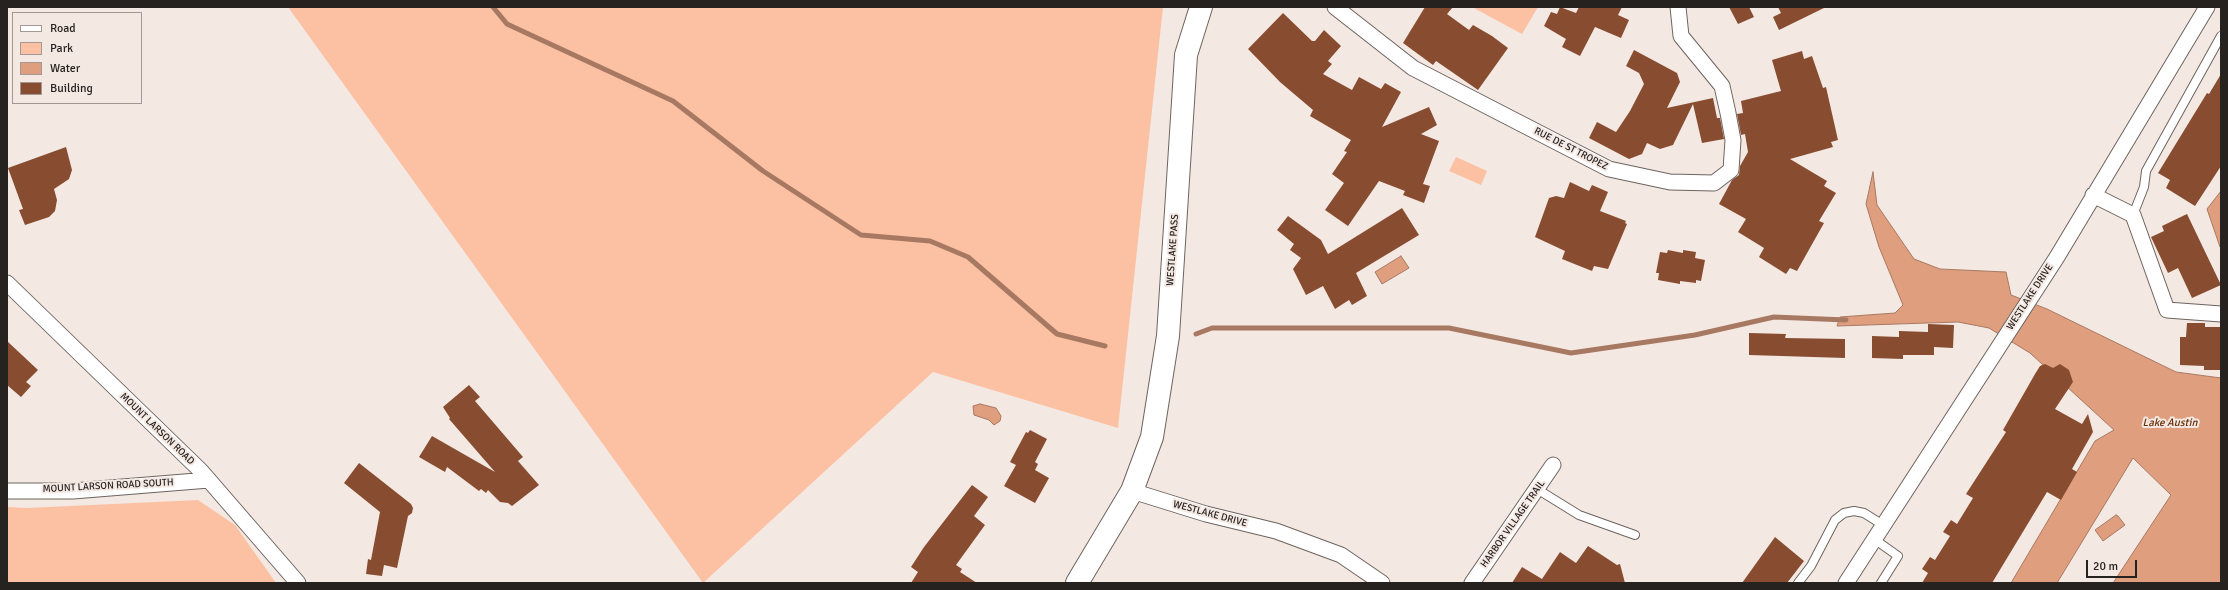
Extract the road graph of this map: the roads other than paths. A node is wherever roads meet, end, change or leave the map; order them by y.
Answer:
1 (1201, 7) edge
2 (1335, 7) edge
3 (1678, 7) edge
4 (2207, 7) edge
5 (2221, 36) edge
6 (2093, 195) junction
7 (2133, 215) junction
8 (7, 284) edge
9 (2221, 314) edge
10 (1553, 465) dead end
11 (209, 480) junction
12 (1537, 489) junction
13 (7, 491) edge
14 (1132, 491) junction
15 (1883, 524) junction
16 (1635, 535) dead end
17 (1874, 539) junction
18 (1852, 581) edge
19 (298, 583) edge
20 (1077, 583) edge
21 (1382, 583) edge
22 (1472, 583) edge
23 (1798, 583) edge
24 (1881, 583) edge

1 - 14 street, WESTLAKE PASS
2 - 3 street, RUE DE ST TROPEZ
4 - 6 street, WESTLAKE DRIVE
5 - 7 lane
6 - 7 street
6 - 15 street, WESTLAKE DRIVE
7 - 9 street
8 - 11 street, MOUNT LARSON ROAD
10 - 12 street, HARBOR VILLAGE TRAIL
11 - 13 street, MOUNT LARSON ROAD SOUTH
11 - 19 street, MOUNT LARSON ROAD
12 - 16 lane
12 - 22 street, HARBOR VILLAGE TRAIL
14 - 20 street
14 - 21 street, WESTLAKE DRIVE
15 - 17 street, WESTLAKE DRIVE
15 - 23 lane
17 - 18 street, WESTLAKE DRIVE
17 - 24 lane

